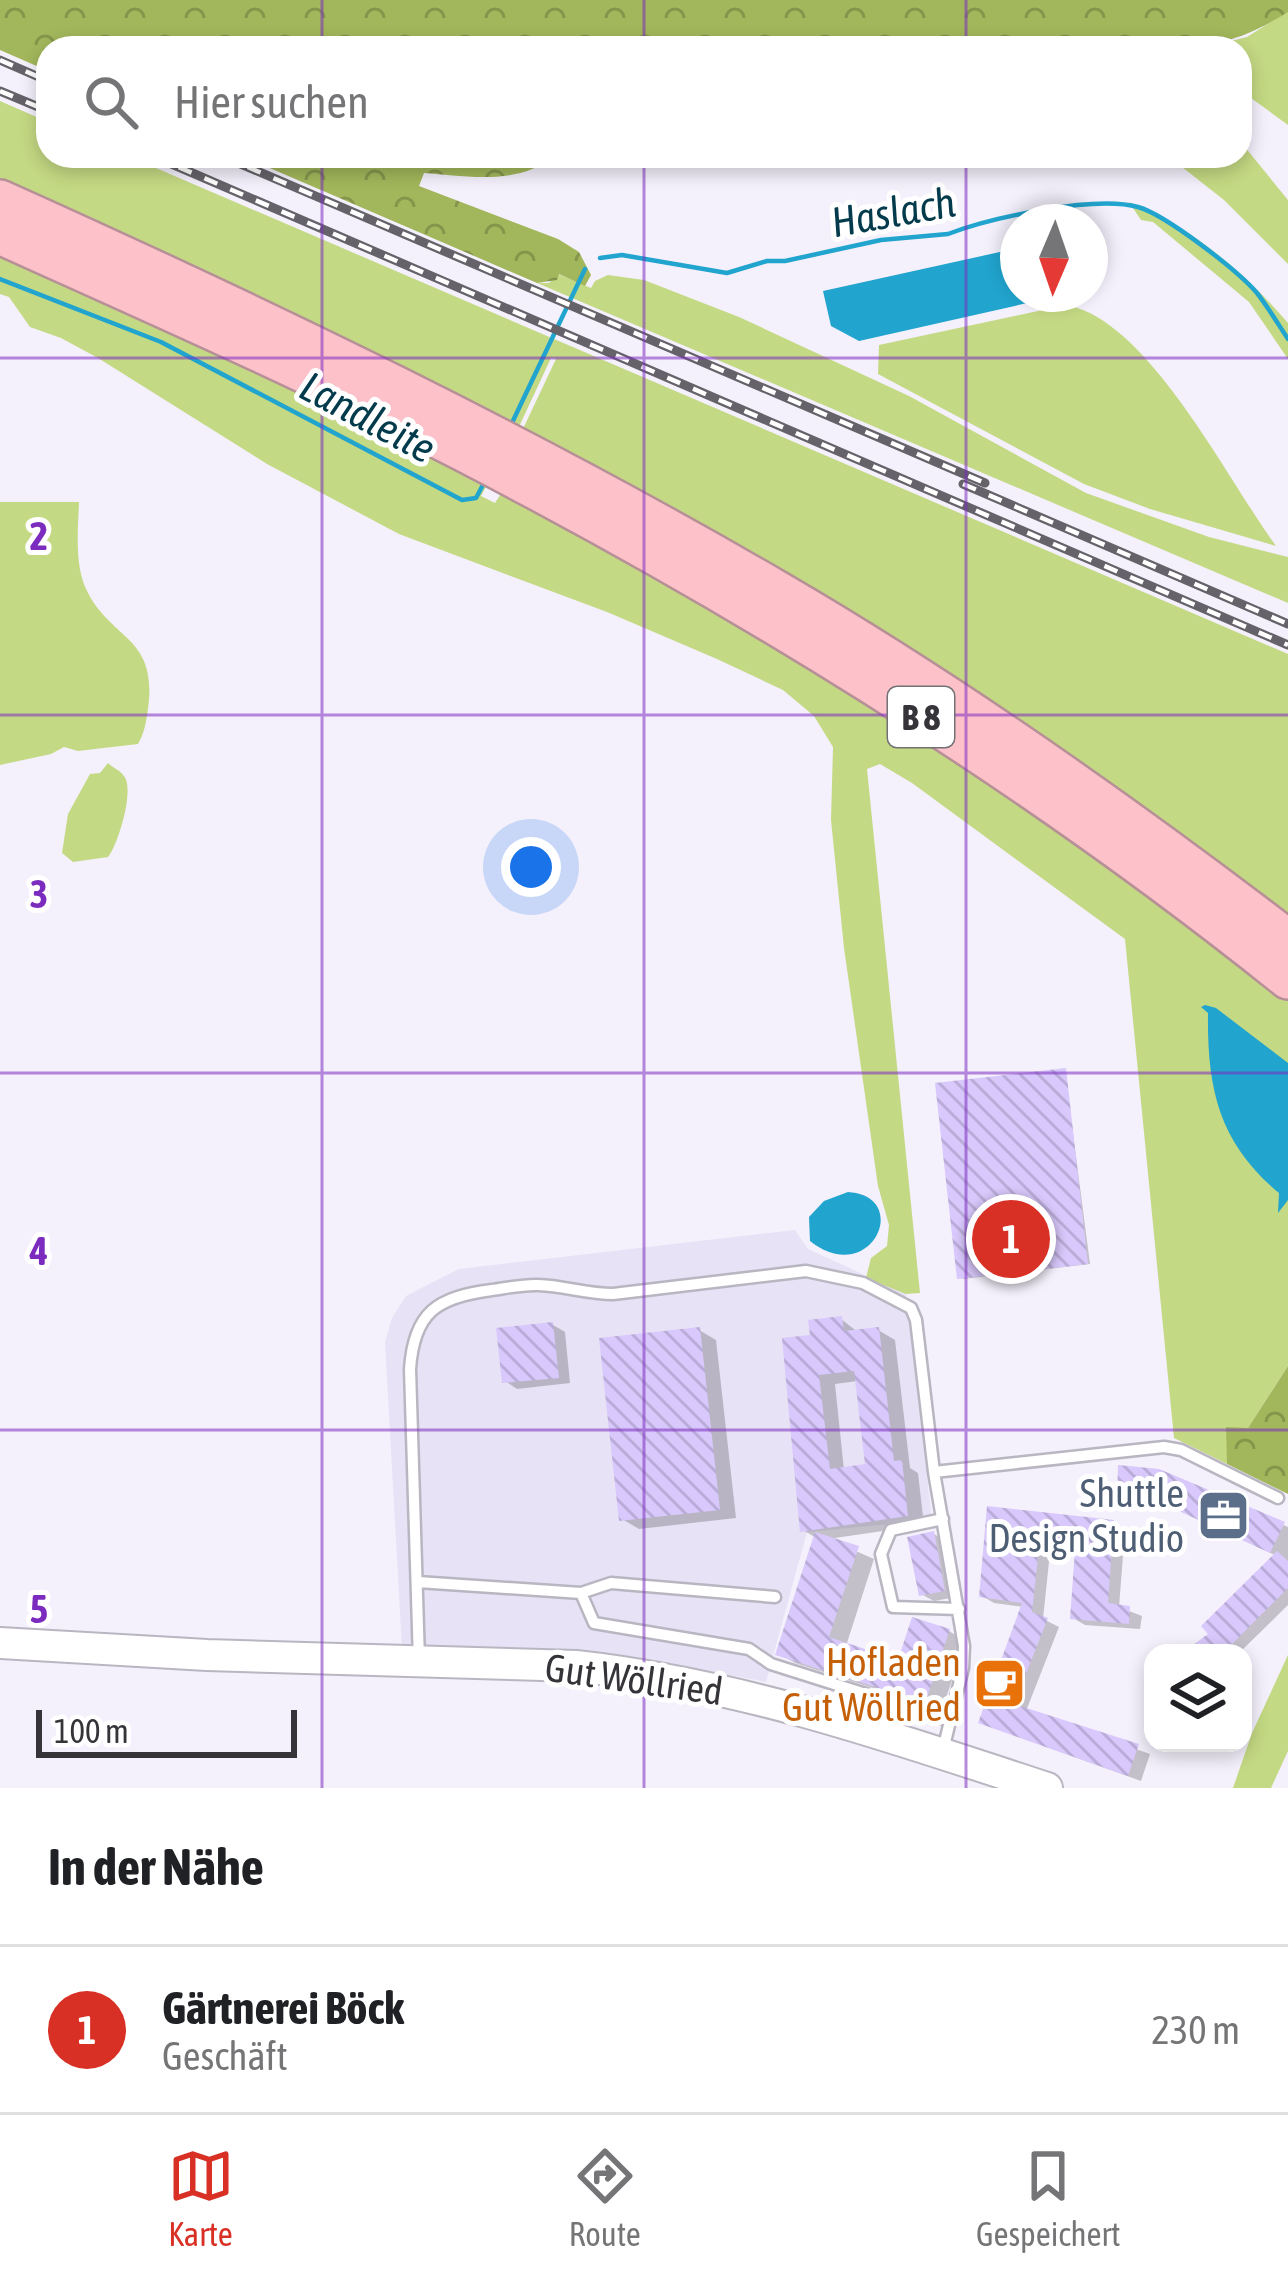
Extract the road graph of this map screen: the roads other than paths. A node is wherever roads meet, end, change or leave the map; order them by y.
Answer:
1 (0, 200) edge
2 (0, 234) edge
3 (467, 436) junction
4 (540, 475) junction
5 (1288, 940) edge
6 (1288, 979) edge
7 (934, 1472) junction
8 (1278, 1498) dead end
9 (943, 1519) junction
10 (418, 1582) junction
11 (581, 1593) junction
12 (775, 1597) dead end
13 (958, 1609) junction
14 (0, 1642) edge
15 (419, 1661) junction
16 (951, 1721) junction
17 (942, 1754) junction
18 (1047, 1788) edge

1 - 3 highway, B 8
2 - 3 highway, B 8
3 - 4 highway, B 8
4 - 5 highway, B 8
4 - 6 highway, B 8
7 - 8 lane
7 - 9 lane
7 - 10 lane
9 - 13 lane
9 - 13 lane
10 - 11 lane
10 - 15 lane
11 - 12 lane
11 - 16 lane, Gut Wöllried
13 - 16 lane
14 - 15 street, Gut Wöllried
15 - 17 street, Gut Wöllried
16 - 17 lane
17 - 18 street, Gut Wöllried

